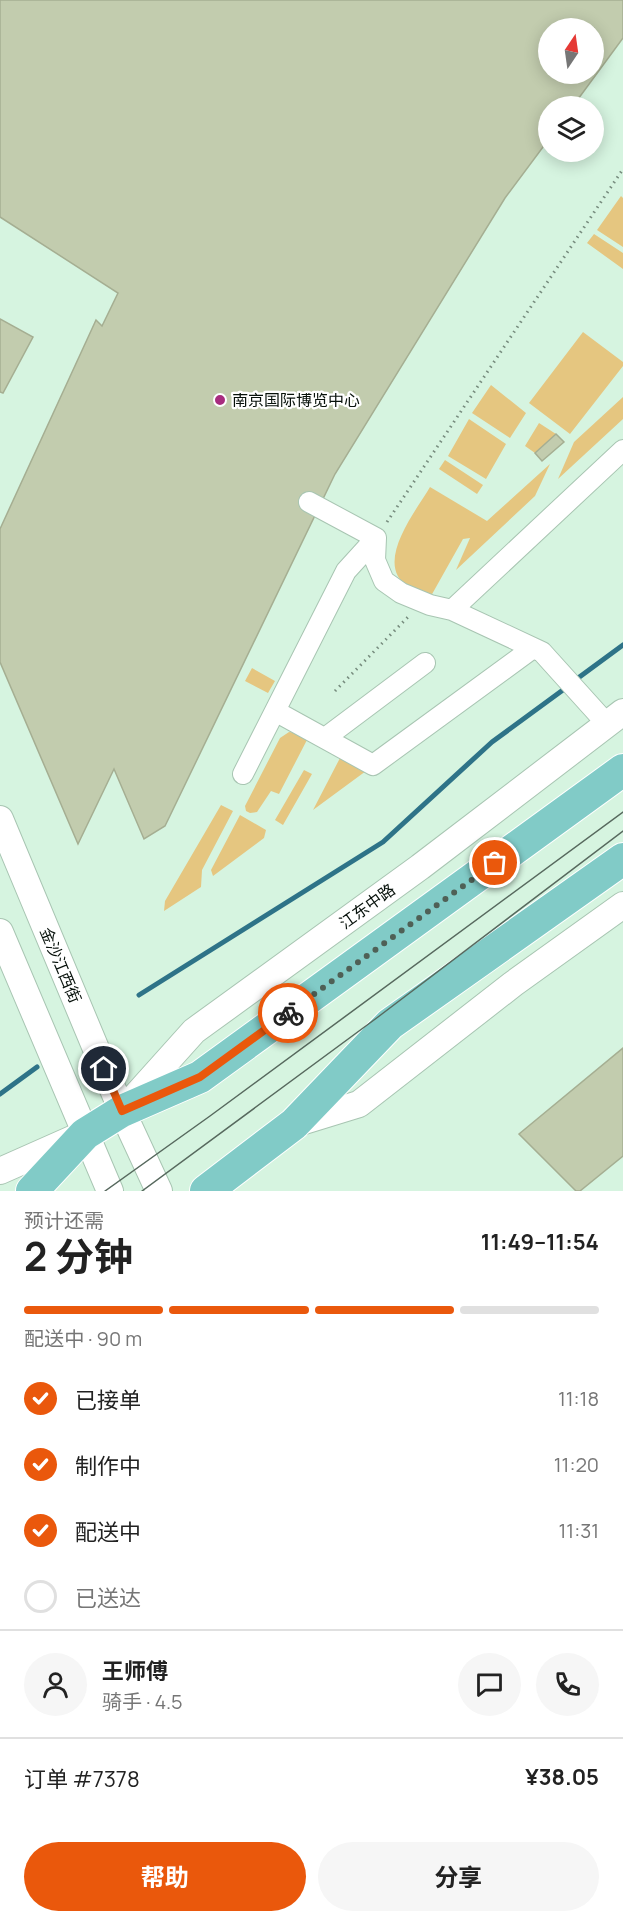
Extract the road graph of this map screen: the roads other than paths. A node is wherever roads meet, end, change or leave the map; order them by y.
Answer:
1 (623, 450) edge
2 (309, 502) dead end
3 (376, 538) junction
4 (452, 610) junction
5 (533, 648) junction
6 (425, 663) dead end
7 (275, 711) junction
8 (615, 718) edge
9 (325, 738) junction
10 (623, 770) edge
11 (243, 774) dead end
12 (0, 819) edge
13 (623, 859) edge
14 (623, 905) edge
15 (0, 932) edge
16 (122, 1111) junction
17 (294, 1124) junction
18 (85, 1134) junction
19 (0, 1171) edge
20 (32, 1191) edge
21 (110, 1191) edge
22 (159, 1191) edge
23 (206, 1191) edge

1 - 4 street
2 - 3 street
3 - 4 street
3 - 7 street
4 - 5 street
5 - 8 street
5 - 9 street
6 - 9 street
7 - 9 street
7 - 11 street
8 - 16 street, 江东中路
10 - 16 main road, 江东中路
12 - 16 street, 金沙江西街
13 - 17 main road
14 - 17 street
15 - 18 street
16 - 18 main road, 江东中路
16 - 22 street, 金沙江西街
17 - 23 main road
18 - 19 street, 江东中路
18 - 20 main road, 江东中路
18 - 21 street

